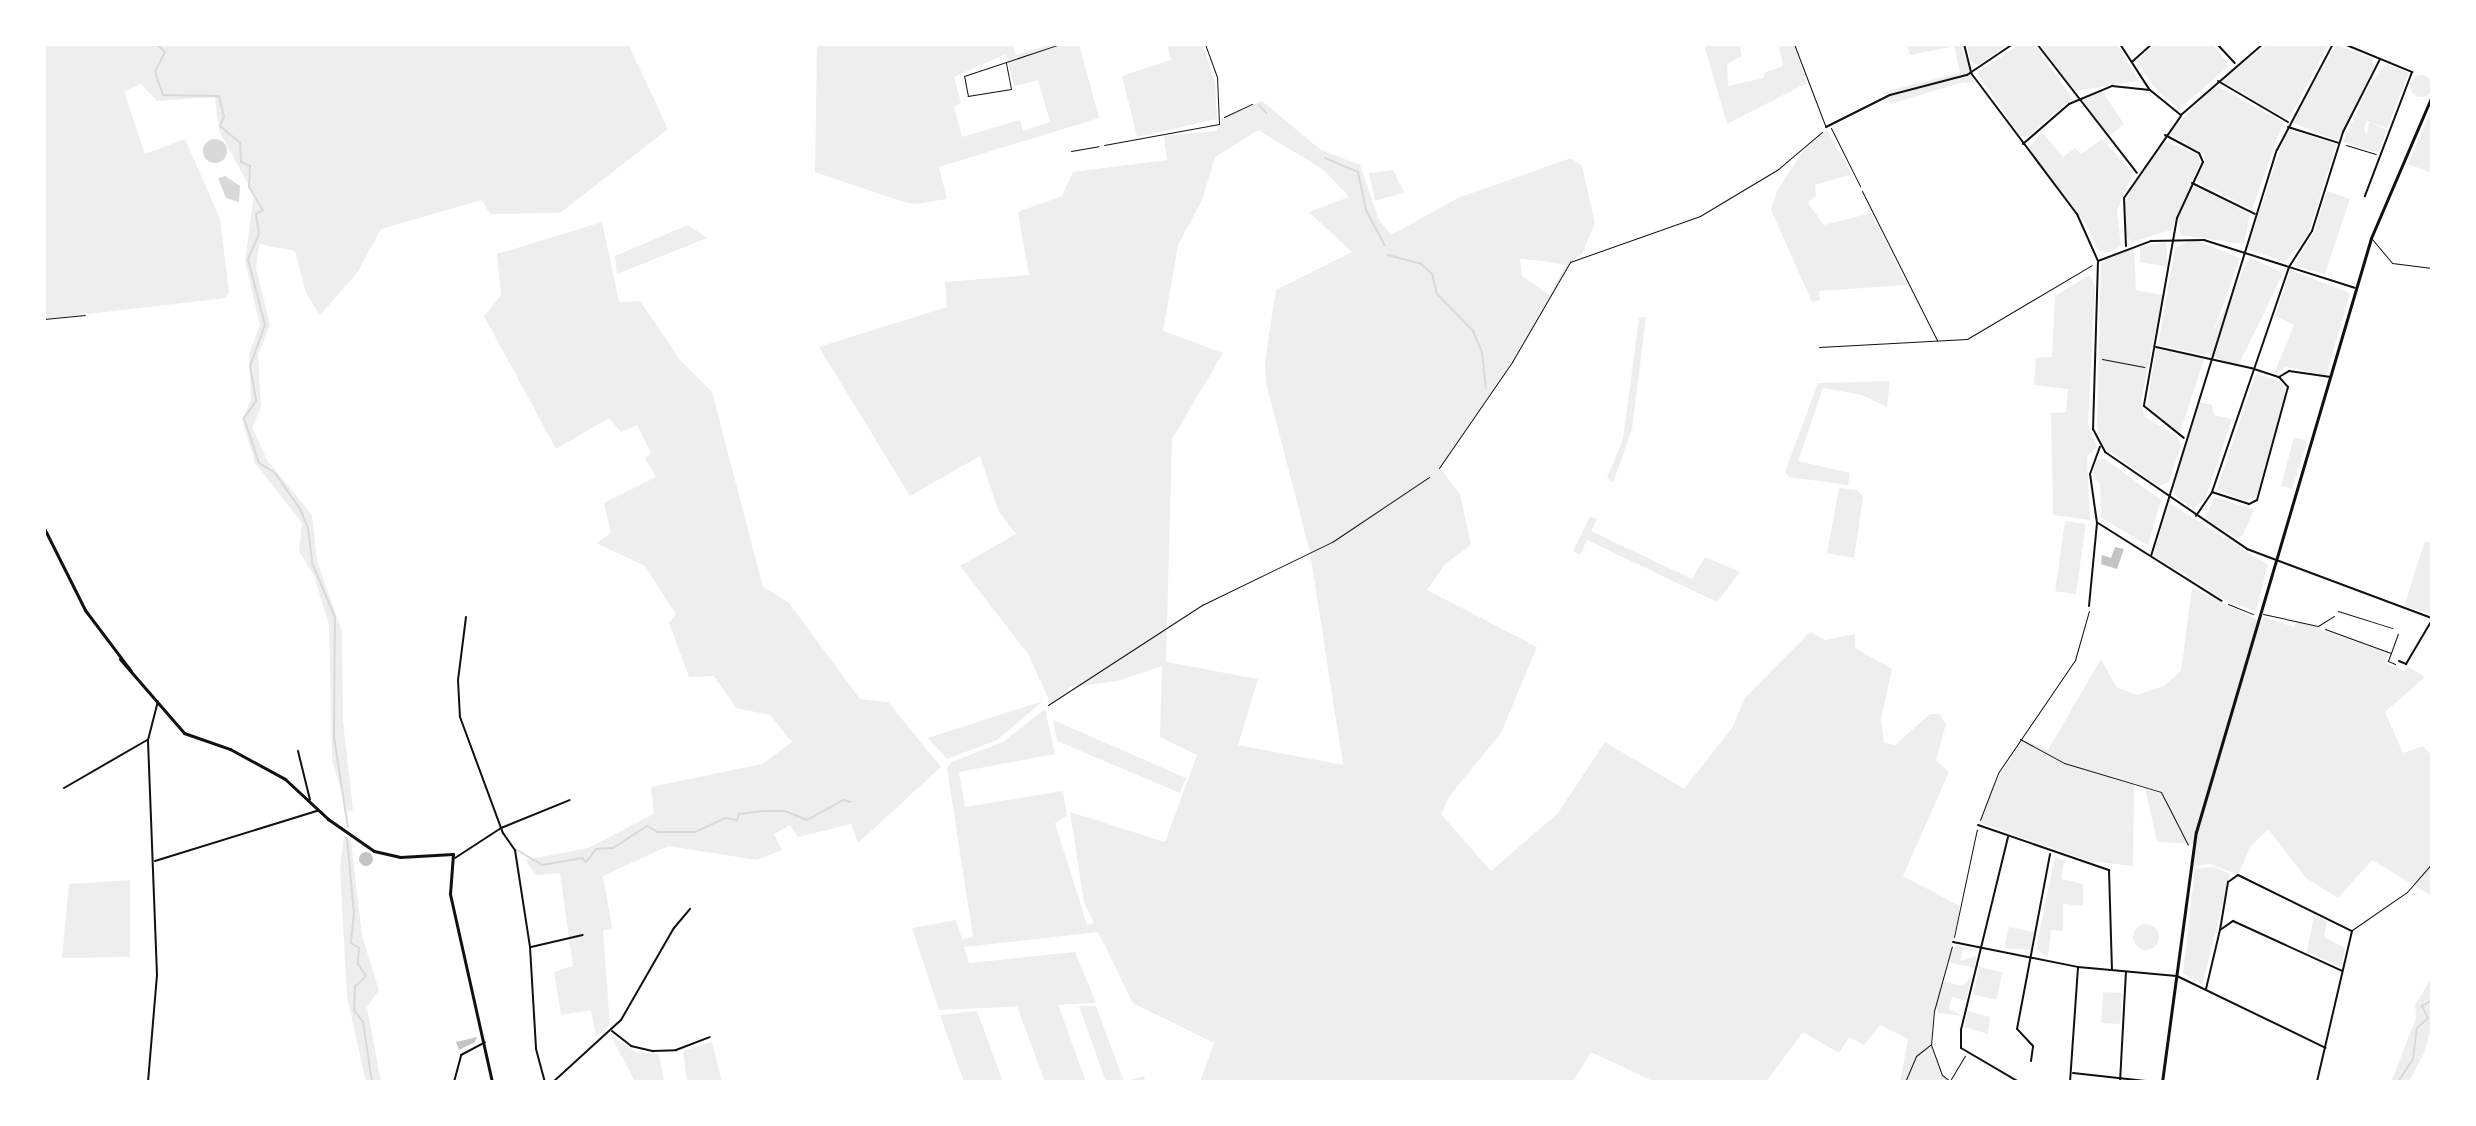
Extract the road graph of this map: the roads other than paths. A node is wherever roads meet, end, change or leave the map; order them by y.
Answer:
1 (1060, 44) edge
2 (1205, 44) edge
3 (1794, 44) edge
4 (1964, 44) edge
5 (2013, 44) edge
6 (2037, 44) edge
7 (2120, 44) edge
8 (2152, 44) edge
9 (2217, 44) edge
10 (2263, 44) edge
11 (2333, 44) edge
12 (2344, 44) edge
13 (2380, 59) junction
14 (2132, 62) junction
15 (1006, 63) junction
16 (2235, 64) junction
17 (1971, 73) junction
18 (2217, 80) junction
19 (2150, 90) junction
20 (2432, 96) edge
21 (2076, 100) junction
22 (2181, 115) junction
23 (2287, 124) junction
24 (1828, 126) junction
25 (2165, 135) junction
26 (2340, 143) junction
27 (1104, 145) road end
28 (2021, 145) junction
29 (2137, 173) junction
30 (2191, 183) junction
31 (1860, 186) road end
32 (2365, 196) dead end
33 (2256, 214) junction
34 (2174, 238) junction
35 (2371, 238) junction
36 (2127, 248) junction
37 (2243, 252) junction
38 (2098, 261) junction
39 (2289, 267) junction
40 (2432, 268) edge
41 (2356, 289) junction
42 (2155, 347) junction
43 (2210, 357) junction
44 (2251, 368) junction
45 (2279, 377) junction
46 (2331, 377) junction
47 (2185, 438) junction
48 (2100, 446) junction
49 (2212, 492) junction
50 (2169, 496) junction
51 (2196, 516) junction
52 (2097, 523) junction
53 (44, 528) edge
54 (2151, 556) junction
55 (2276, 562) junction
56 (2222, 601) road end
57 (2089, 606) road end
58 (2260, 615) junction
59 (2334, 616) road end
60 (466, 617) dead end
61 (2432, 619) edge
62 (2399, 661) road end
63 (158, 701) junction
64 (148, 740) junction
65 (298, 751) dead end
66 (64, 788) dead end
67 (570, 800) dead end
68 (310, 802) junction
69 (318, 811) junction
70 (1978, 825) road end
71 (501, 828) junction
72 (2008, 837) junction
73 (2050, 853) junction
74 (455, 858) junction
75 (153, 861) junction
76 (2432, 863) edge
77 (690, 909) dead end
78 (2220, 930) junction
79 (2352, 931) junction
80 (583, 935) dead end
81 (1953, 942) road end
82 (530, 947) junction
83 (1983, 947) junction
84 (2032, 956) junction
85 (2078, 967) junction
86 (2112, 970) junction
87 (2126, 972) junction
88 (2343, 972) junction
89 (2177, 976) junction
90 (2206, 990) junction
91 (612, 1031) junction
92 (710, 1037) dead end
93 (485, 1042) junction
94 (2326, 1048) junction
95 (2031, 1061) dead end
96 (2071, 1073) junction
97 (561, 1076) junction
98 (2121, 1080) edge
99 (148, 1082) edge
100 (454, 1082) edge
101 (492, 1082) edge
102 (545, 1082) edge
103 (553, 1082) edge
104 (566, 1082) edge
105 (2019, 1082) edge
106 (2070, 1082) edge
107 (2155, 1082) edge
108 (2162, 1082) edge
109 (2317, 1082) edge

1 - 15 lane
2 - 27 lane
3 - 24 lane
4 - 17 street
5 - 17 street
6 - 21 street
7 - 14 street
8 - 14 street
9 - 16 street
10 - 16 street
11 - 23 street
12 - 13 street
13 - 26 street
13 - 32 street
14 - 19 street
15 - 15 lane
16 - 18 street
17 - 24 street
17 - 28 street
18 - 22 street
18 - 23 street
19 - 21 street
19 - 22 street
20 - 35 main road
21 - 28 street
21 - 29 street
22 - 25 street
23 - 26 street
23 - 33 street
24 - 31 lane
25 - 29 street
25 - 30 street
26 - 39 street
28 - 38 street
29 - 36 street
30 - 33 street
30 - 34 street
33 - 37 street
34 - 36 street
34 - 37 street
34 - 42 street
35 - 40 lane
35 - 41 main road
36 - 38 street
37 - 39 street
37 - 43 street
38 - 48 street
39 - 41 street
39 - 44 street
41 - 46 main road
42 - 43 street
42 - 47 street
43 - 44 street
43 - 47 street
44 - 45 street
44 - 49 street
45 - 46 street
45 - 49 street
46 - 55 main road
47 - 50 street
48 - 50 street
48 - 52 street
49 - 51 street
50 - 51 street
50 - 54 street
51 - 55 street
52 - 54 street
52 - 57 street
53 - 63 main road
54 - 56 street
55 - 58 main road
55 - 61 street
58 - 59 lane
58 - 89 main road
60 - 71 street
61 - 62 street
63 - 64 street
63 - 68 main road
64 - 66 street
64 - 75 street
65 - 68 street
67 - 71 street
68 - 69 main road
69 - 74 main road
69 - 75 street
70 - 72 street
71 - 74 street
71 - 82 street
72 - 73 street
72 - 83 street
73 - 84 street
73 - 86 street
74 - 93 main road
75 - 99 street
76 - 79 lane
77 - 91 street
78 - 79 street
78 - 88 street
78 - 90 street
79 - 88 street
80 - 82 street
81 - 83 street
82 - 102 street
83 - 84 street
83 - 105 street
84 - 85 street
84 - 95 street
85 - 86 street
85 - 96 street
86 - 87 street
87 - 89 street
87 - 98 street
88 - 94 street
89 - 90 street
89 - 108 main road
90 - 94 street
91 - 92 street
91 - 97 street
93 - 100 street
93 - 101 main road
94 - 109 street
96 - 98 street
96 - 106 street
97 - 103 street
97 - 104 street
98 - 107 street

